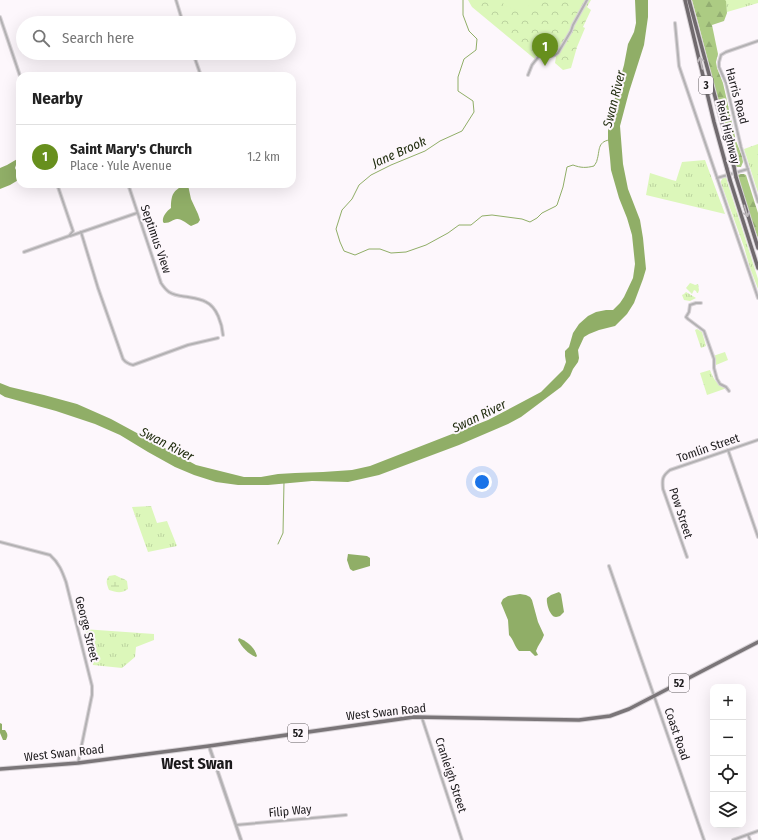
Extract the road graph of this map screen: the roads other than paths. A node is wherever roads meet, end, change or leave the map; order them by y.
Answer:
1 (176, 0) edge
2 (587, 0) edge
3 (685, 0) edge
4 (689, 0) edge
5 (181, 16) edge
6 (0, 17) edge
7 (674, 23) dead end
8 (758, 42) edge
9 (196, 60) edge
10 (19, 72) edge
11 (200, 72) edge
12 (528, 75) dead end
13 (748, 169) junction
14 (717, 178) junction
15 (58, 188) edge
16 (129, 188) edge
17 (758, 202) edge
18 (137, 213) junction
19 (81, 232) junction
20 (69, 236) junction
21 (758, 248) edge
22 (24, 252) dead end
23 (758, 268) edge
24 (758, 298) edge
25 (701, 303) dead end
26 (223, 335) dead end
27 (218, 338) dead end
28 (729, 391) dead end
29 (758, 440) edge
30 (728, 450) junction
31 (665, 474) joint
32 (758, 537) edge
33 (0, 542) edge
34 (686, 558) dead end
35 (609, 566) dead end
36 (758, 642) edge
37 (654, 696) junction
38 (422, 716) junction
39 (209, 746) junction
40 (78, 763) junction
41 (0, 770) edge
42 (346, 815) dead end
43 (236, 825) junction
44 (758, 832) edge
45 (748, 835) junction
46 (241, 840) edge
47 (462, 840) edge
48 (704, 840) edge
49 (734, 840) edge
50 (750, 840) edge

1 - 5 street
2 - 12 street
23 -> 3 highway, Reid Highway / 3, bridge
4 -> 21 highway, Reid Highway / 3, bridge
6 - 10 street
7 - 14 street
8 - 13 street, Harris Road
9 - 11 street
13 - 14 street
13 - 17 street, Harris Road
14 - 24 street
15 - 20 street
16 - 18 street, Septimus View
18 - 19 street
18 - 26 street, Septimus View
19 - 20 street
19 - 27 street
20 - 22 street
25 - 28 street
29 - 30 street, Tomlin Street
30 - 31 street, Tomlin Street
30 - 32 street
31 - 34 street, Pow Street
33 - 40 street, George Street
35 - 37 street, Coast Road
36 - 37 main road, West Swan Road / 52
37 - 38 main road, West Swan Road / 52
37 - 48 street, Coast Road
38 - 39 main road, West Swan Road / 52
38 - 47 street, Cranleigh Street
39 - 40 main road, West Swan Road / 52
39 - 43 street
40 - 41 main road, West Swan Road / 52
42 - 43 street, Filip Way
43 - 46 street
44 - 45 street
45 - 49 street
45 - 50 street

